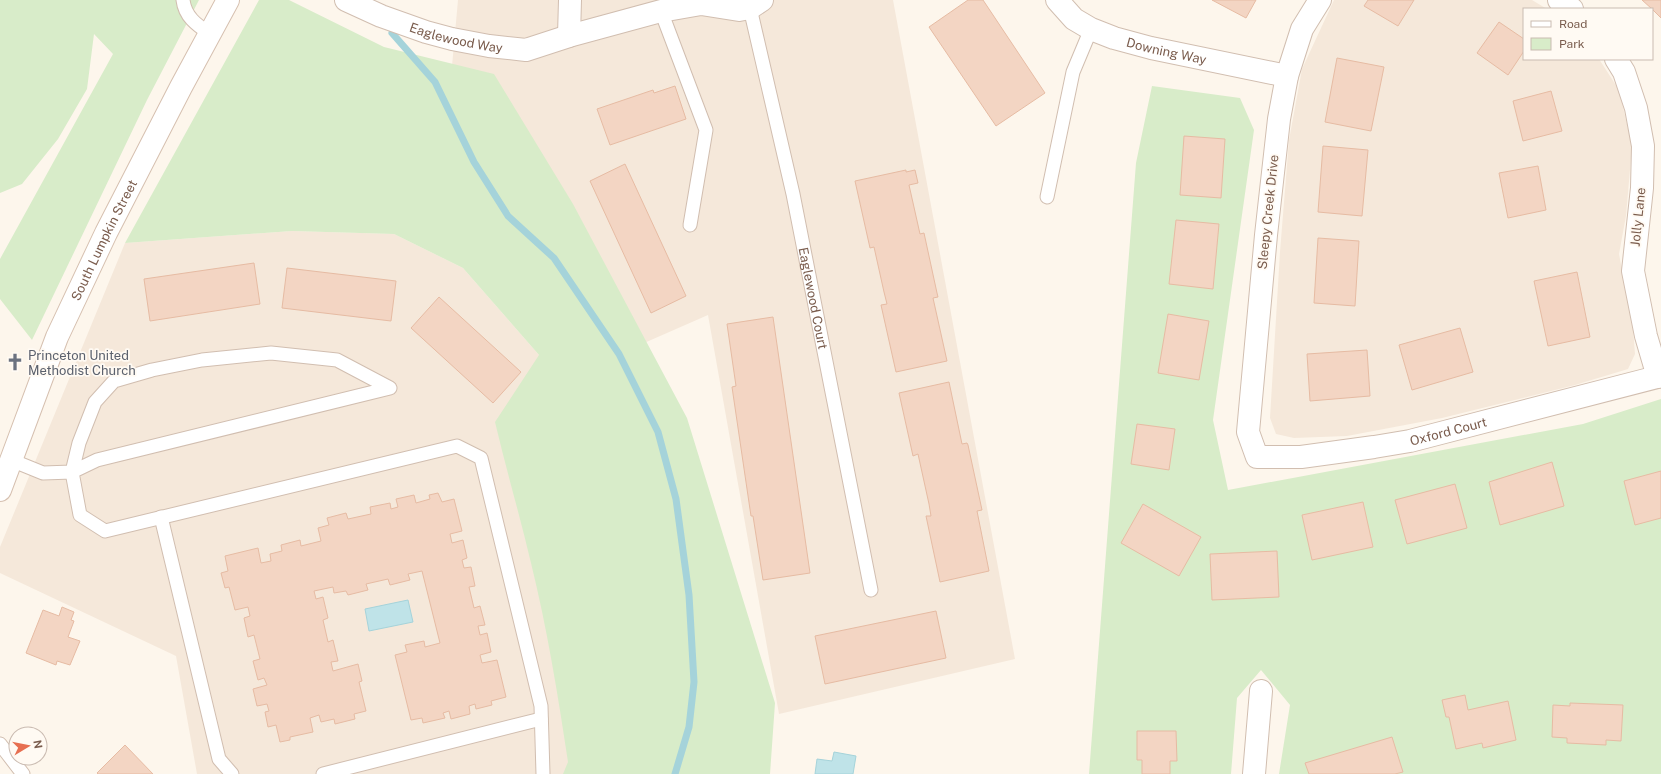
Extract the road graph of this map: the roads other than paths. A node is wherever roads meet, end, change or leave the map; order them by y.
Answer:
1 (183, 0) edge
2 (228, 0) edge
3 (346, 0) edge
4 (570, 0) edge
5 (1057, 0) edge
6 (1320, 0) edge
7 (1559, 0) edge
8 (756, 4) edge
9 (1571, 8) edge
10 (661, 11) junction
11 (1091, 29) junction
12 (210, 34) junction
13 (570, 36) junction
14 (1617, 60) edge
15 (1287, 76) junction
16 (1047, 197) dead end
17 (690, 225) dead end
18 (1660, 377) edge
19 (1248, 432) joint
20 (11, 460) junction
21 (72, 472) junction
22 (0, 490) edge
23 (161, 517) junction
24 (871, 590) dead end
25 (1261, 691) dead end
26 (541, 719) junction
27 (0, 744) edge
28 (23, 774) edge
29 (232, 774) edge
30 (324, 774) edge
31 (543, 774) edge
32 (1254, 774) edge

1 - 12 lane
2 - 12 street, South Lumpkin Street
3 - 13 street, Eaglewood Way
4 - 13 street
5 - 11 street, Downing Way
6 - 15 street, Sleepy Creek Drive
7 - 9 street
8 - 10 street, Eaglewood Way
8 - 24 lane, Eaglewood Court
10 - 13 street, Eaglewood Way
10 - 17 lane
11 - 15 street, Downing Way
11 - 16 lane
12 - 20 street, South Lumpkin Street
14 - 18 street, Jolly Lane
15 - 19 street, Sleepy Creek Drive
18 - 19 street, Oxford Court
20 - 21 lane
20 - 22 street, South Lumpkin Street
21 - 21 lane
21 - 23 lane
23 - 26 lane
23 - 29 lane
25 - 32 street
26 - 30 lane
26 - 31 lane
27 - 28 lane

